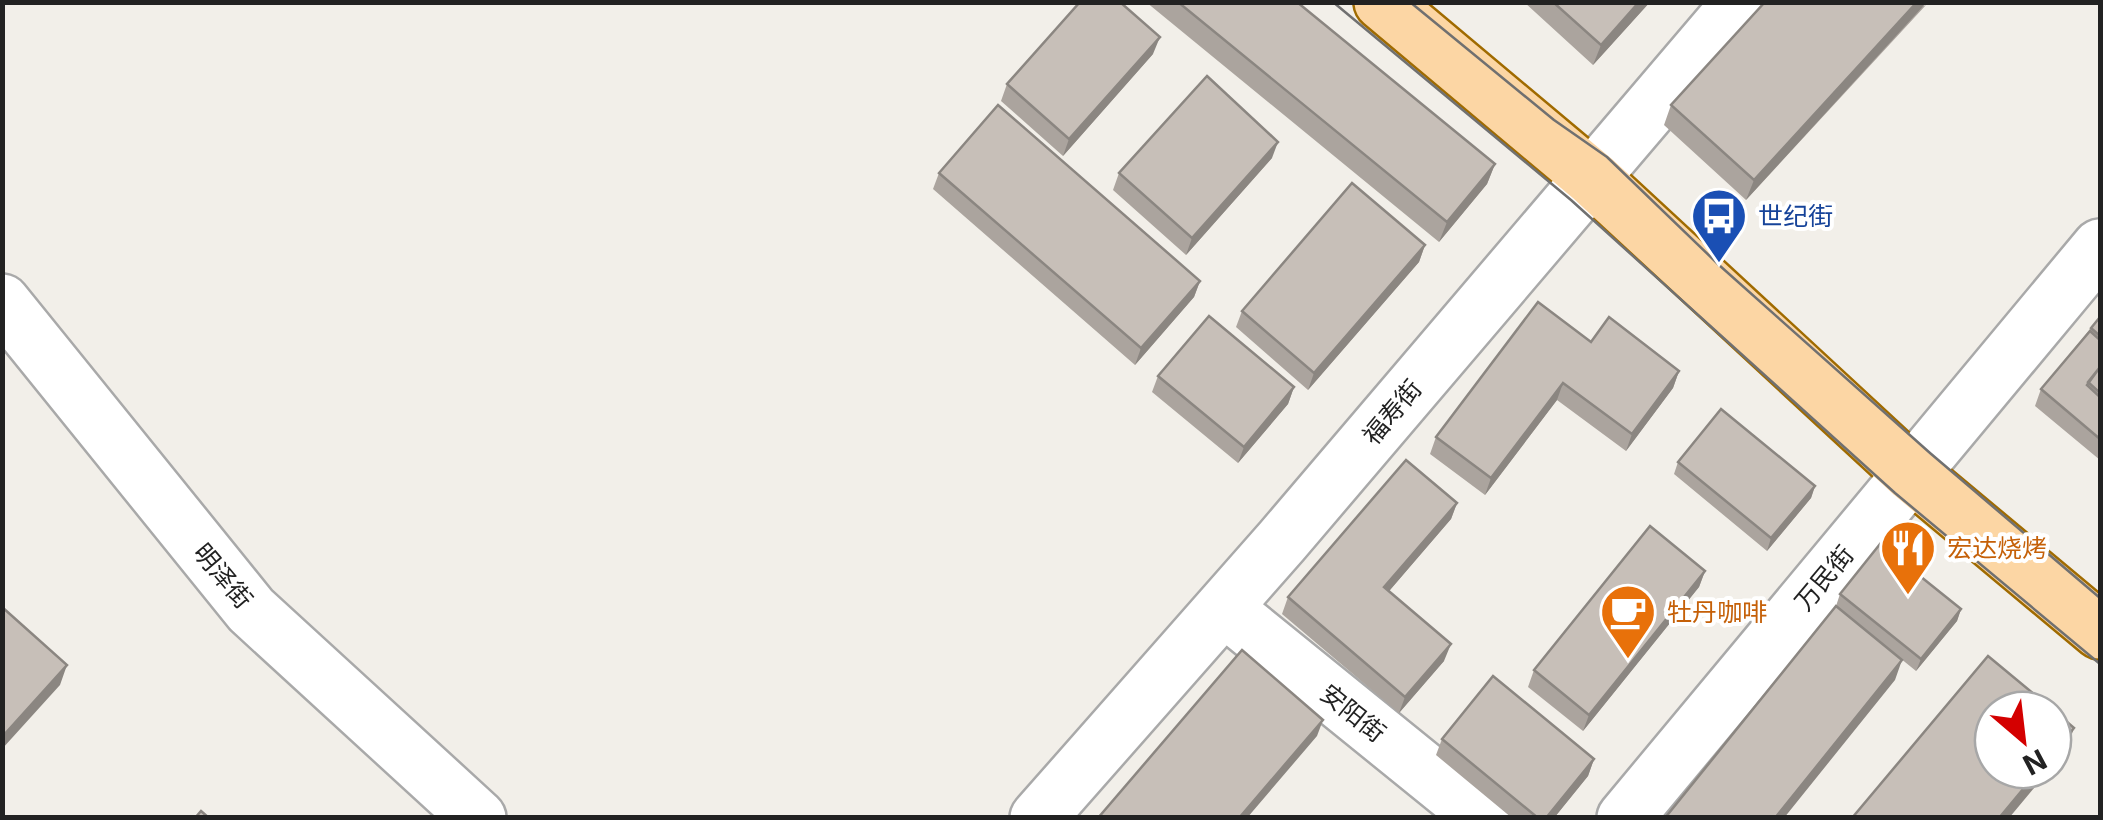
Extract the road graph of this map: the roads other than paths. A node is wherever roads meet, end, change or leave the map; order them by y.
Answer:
1 (1382, 2) edge
2 (1741, 2) edge
3 (1593, 179) junction
4 (2100, 248) edge
5 (9, 326) edge
6 (1912, 474) junction
7 (1224, 608) junction
8 (2100, 631) edge
9 (456, 811) edge
10 (1038, 818) edge
11 (1482, 818) edge
12 (1625, 818) edge

1 - 3 main road
2 - 3 street, 福寿街
3 - 6 main road
3 - 7 street, 福寿街
4 - 6 street, 万民街
5 - 9 street, 明泽街
6 - 8 main road
6 - 12 street, 万民街
7 - 10 street, 福寿街
7 - 11 street, 安阳街

